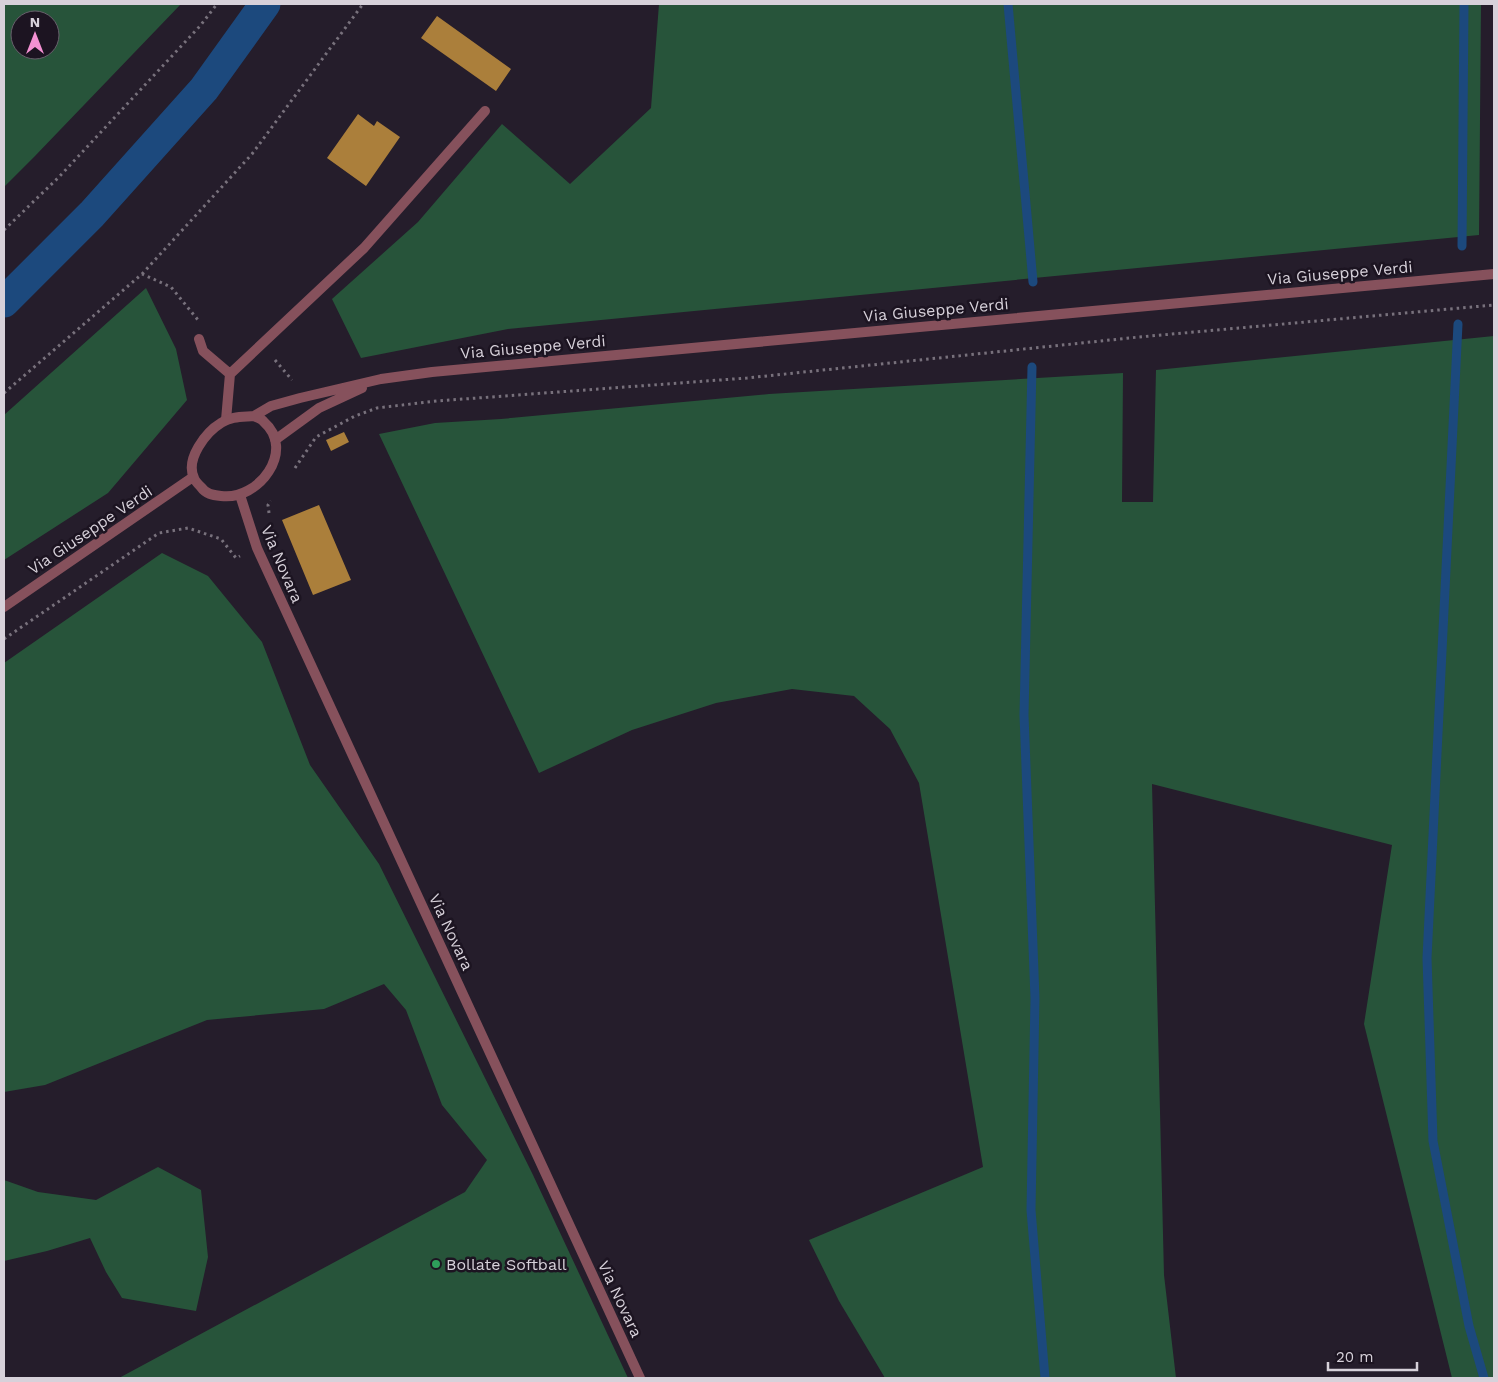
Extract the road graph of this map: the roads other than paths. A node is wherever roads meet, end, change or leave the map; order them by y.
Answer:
1 (485, 111) dead end
2 (1494, 274) edge
3 (199, 339) dead end
4 (230, 374) junction
5 (381, 379) junction
6 (254, 416) junction
7 (226, 420) junction
8 (275, 440) junction
9 (193, 477) junction
10 (240, 495) junction
11 (4, 607) edge
12 (640, 1378) edge

1 - 4 street
2 - 5 street, Via Giuseppe Verdi
3 - 4 street
4 - 7 street
5 - 6 street, Via Giuseppe Verdi
5 - 8 street, Via Giuseppe Verdi
6 - 7 street
6 - 8 street
7 - 9 street
8 - 10 street
9 - 10 street
9 - 11 street, Via Giuseppe Verdi
10 - 12 street, Via Novara

